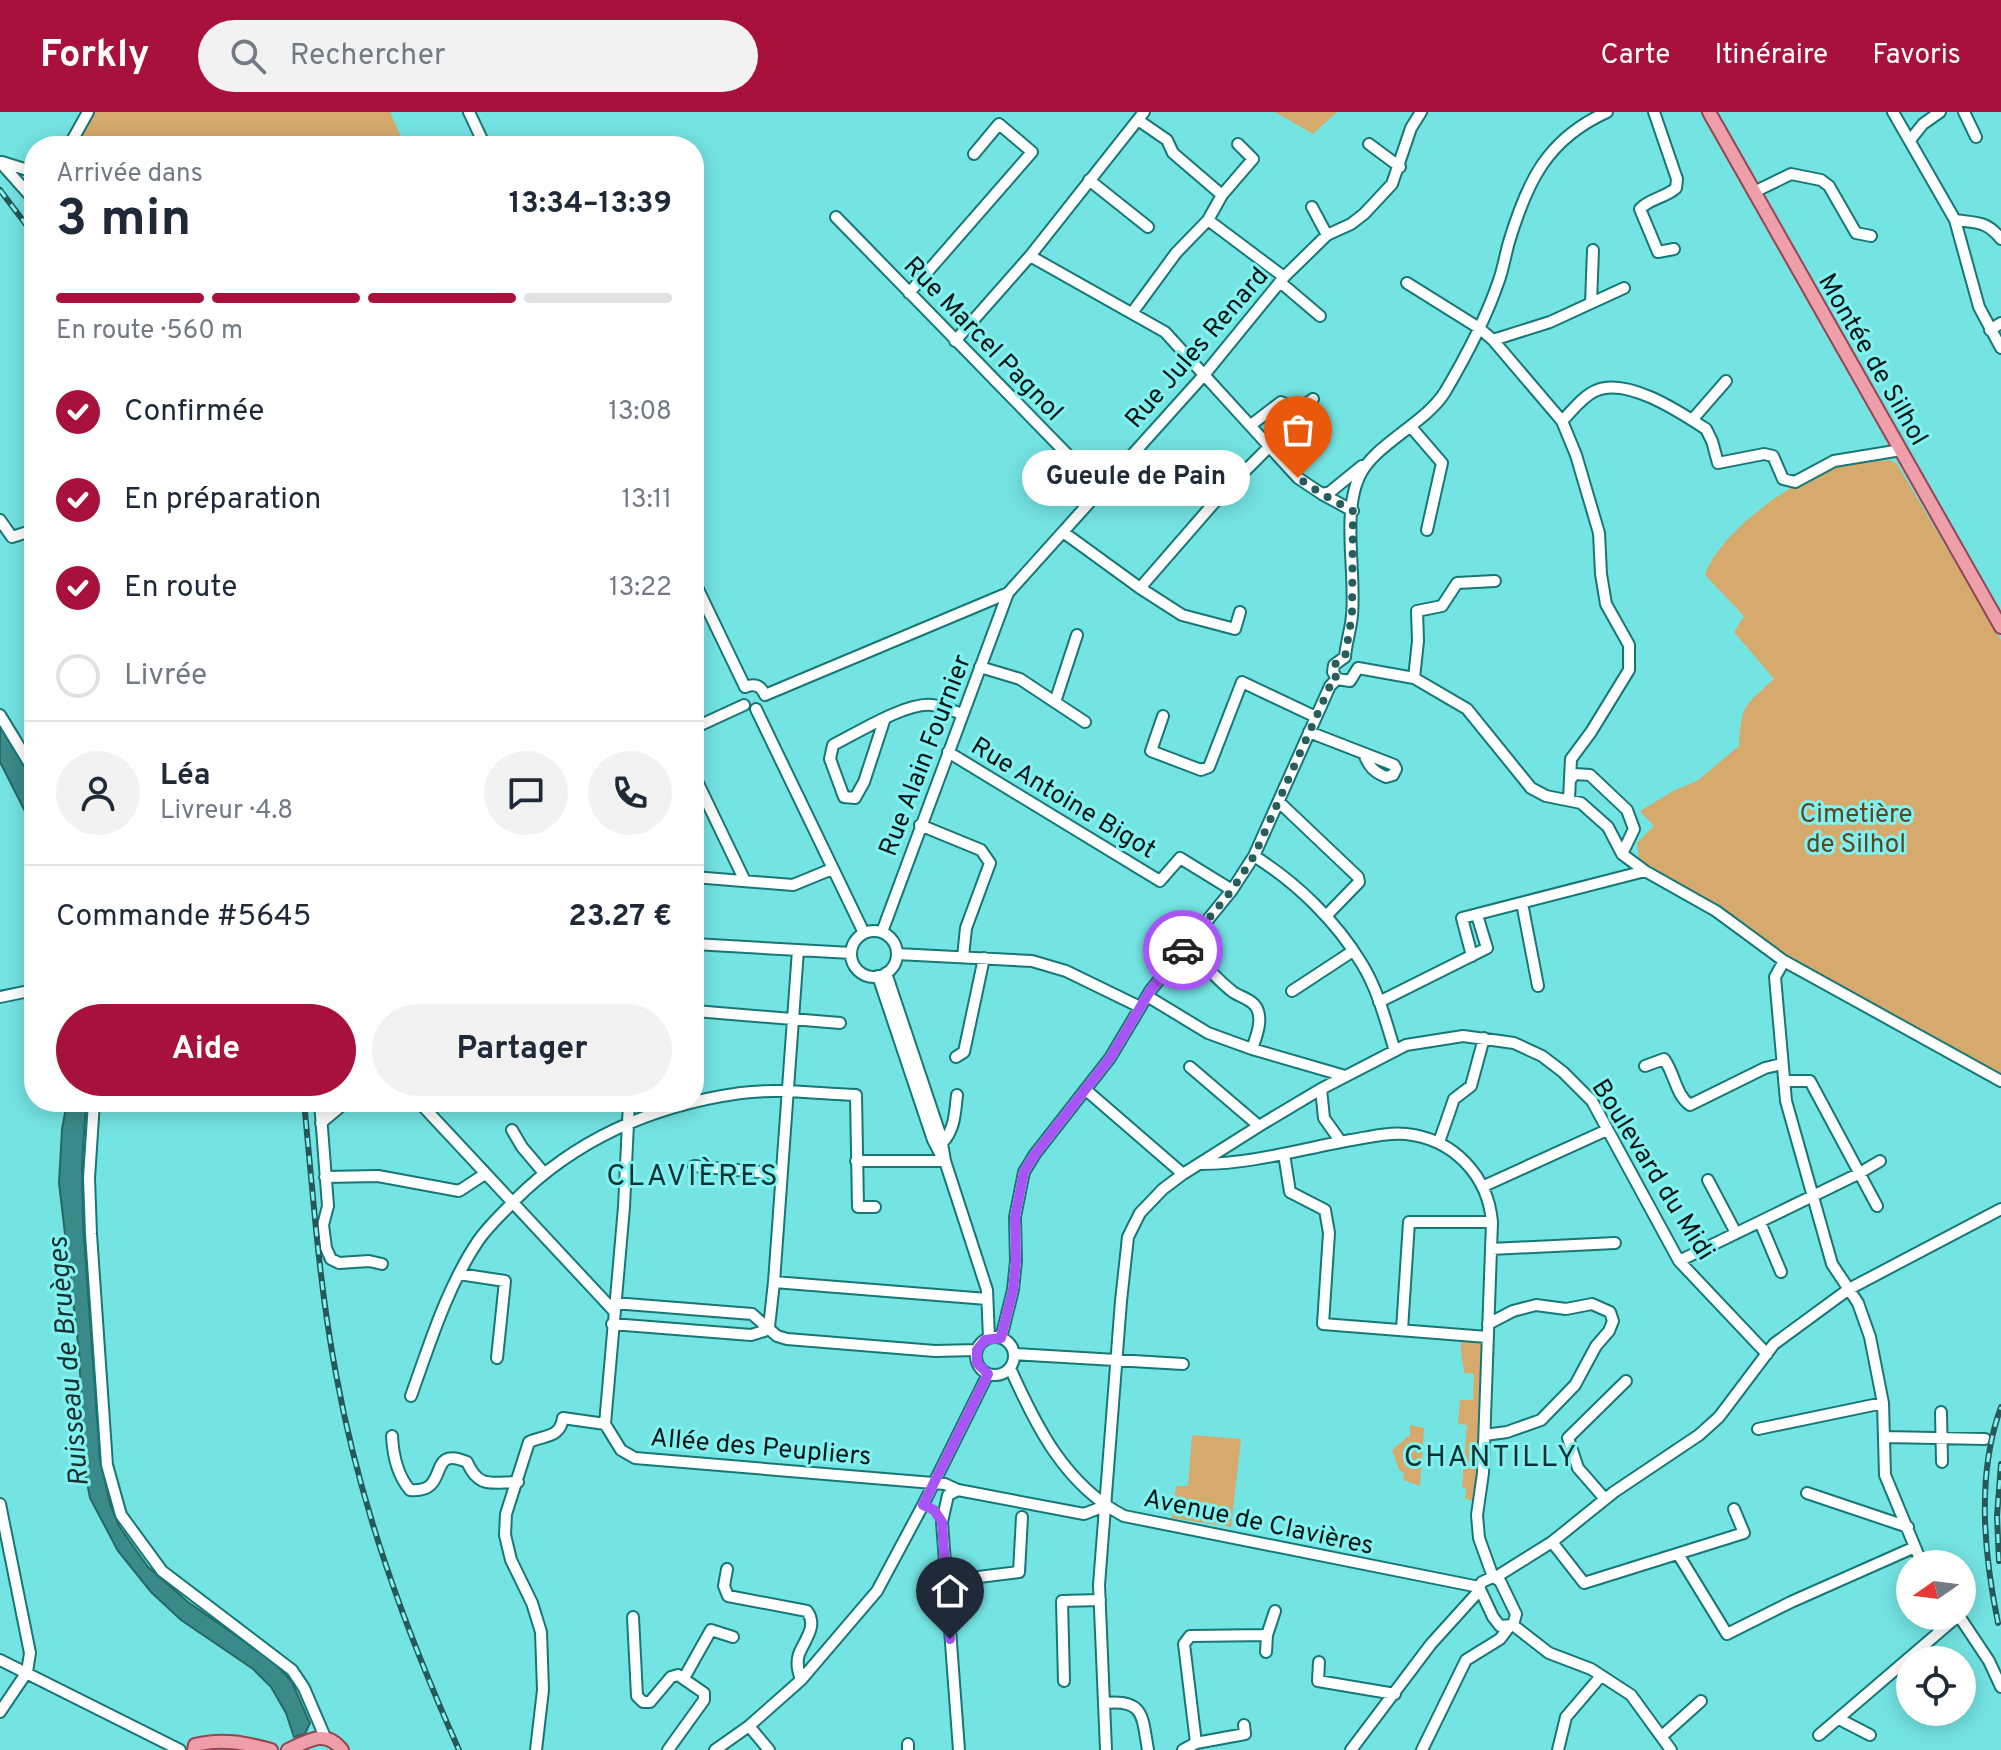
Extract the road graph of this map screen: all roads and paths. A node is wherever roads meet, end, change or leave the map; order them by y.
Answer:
1 (88, 112) edge
2 (469, 112) edge
3 (1421, 112) edge
4 (1607, 112) edge
5 (1654, 112) edge
6 (1709, 112) edge
7 (1893, 112) edge
8 (1940, 112) edge
9 (1964, 112) edge
10 (1141, 116) edge
11 (79, 136) edge
12 (480, 136) edge
13 (1976, 137) dead end
14 (1911, 139) junction
15 (1238, 144) dead end
16 (1369, 144) dead end
17 (974, 154) dead end
18 (0, 162) edge
19 (1400, 167) junction
20 (24, 169) edge
21 (1089, 180) junction
22 (24, 189) edge
23 (1754, 192) junction
24 (1222, 195) junction
25 (1312, 207) dead end
26 (836, 217) dead end
27 (1208, 220) junction
28 (1955, 220) junction
29 (1148, 227) dead end
30 (1327, 235) junction
31 (1871, 236) dead end
32 (2001, 239) edge
33 (1674, 249) dead end
34 (1593, 250) dead end
35 (1030, 256) junction
36 (1282, 280) junction
37 (1407, 283) dead end
38 (1624, 288) dead end
39 (909, 293) junction
40 (1591, 303) junction
41 (1132, 313) junction
42 (1320, 316) dead end
43 (2001, 323) edge
44 (1479, 328) junction
45 (1990, 330) junction
46 (1493, 340) junction
47 (955, 341) junction
48 (2001, 348) edge
49 (1204, 375) junction
50 (1726, 381) dead end
51 (1313, 399) dead end
52 (1692, 420) junction
53 (1562, 421) junction
54 (1251, 425) junction
55 (1411, 427) junction
56 (1269, 447) junction
57 (1901, 450) junction
58 (1371, 461) junction
59 (1101, 489) junction
60 (1322, 494) junction
61 (1353, 511) junction
62 (0, 520) edge
63 (1427, 530) dead end
64 (1063, 532) junction
65 (24, 533) edge
66 (1495, 581) dead end
67 (1140, 588) junction
68 (1008, 593) junction
69 (704, 602) edge
70 (1240, 612) dead end
71 (2001, 627) edge
72 (1077, 635) dead end
73 (1345, 657) junction
74 (980, 667) junction
75 (1358, 668) junction
76 (1414, 678) junction
77 (1337, 679) junction
78 (745, 687) junction
79 (765, 695) junction
80 (1055, 702) junction
81 (744, 705) junction
82 (756, 709) junction
83 (962, 714) junction
84 (0, 715) edge
85 (1163, 716) dead end
86 (1316, 717) junction
87 (884, 721) junction
88 (1085, 722) dead end
89 (704, 723) edge
90 (1309, 732) junction
91 (948, 752) junction
92 (1364, 754) dead end
93 (24, 755) edge
94 (1571, 779) junction
95 (704, 796) edge
96 (1569, 799) junction
97 (1279, 802) junction
98 (920, 825) junction
99 (1622, 854) junction
100 (1254, 856) junction
101 (832, 869) junction
102 (1645, 871) junction
103 (704, 878) edge
104 (745, 881) junction
105 (1232, 890) junction
106 (1522, 903) junction
107 (1477, 915) junction
108 (1326, 916) junction
109 (882, 932) junction
110 (864, 933) junction
111 (704, 945) edge
112 (1187, 946) junction
113 (798, 950) junction
114 (1353, 951) junction
115 (851, 953) junction
116 (897, 954) junction
117 (1472, 956) junction
118 (963, 957) junction
119 (984, 958) junction
120 (1784, 961) junction
121 (882, 975) junction
122 (1538, 986) dead end
123 (1292, 991) dead end
124 (24, 992) edge
125 (1147, 996) junction
126 (0, 997) edge
127 (1379, 1002) junction
128 (1140, 1007) junction
129 (704, 1012) edge
130 (793, 1020) junction
131 (840, 1023) dead end
132 (1484, 1038) junction
133 (1252, 1049) junction
134 (1395, 1051) junction
135 (956, 1057) dead end
136 (1782, 1064) junction
137 (1645, 1066) dead end
138 (1190, 1067) dead end
139 (1345, 1076) junction
140 (1784, 1081) junction
141 (2001, 1081) edge
142 (1321, 1089) junction
143 (1086, 1090) junction
144 (787, 1092) junction
145 (868, 1094) dead end
146 (856, 1095) junction
147 (957, 1095) dead end
148 (704, 1101) edge
149 (93, 1112) edge
150 (320, 1112) edge
151 (334, 1112) edge
152 (428, 1112) edge
153 (628, 1112) edge
154 (662, 1112) edge
155 (321, 1123) junction
156 (627, 1124) junction
157 (1259, 1126) junction
158 (512, 1130) dead end
159 (1607, 1130) junction
160 (943, 1142) junction
161 (1341, 1142) junction
162 (1439, 1142) junction
163 (1284, 1154) junction
164 (856, 1161) junction
165 (945, 1161) junction
166 (1880, 1161) dead end
167 (1198, 1164) junction
168 (694, 1166) dead end
169 (544, 1173) junction
170 (485, 1174) junction
171 (781, 1174) junction
172 (1183, 1174) junction
173 (1858, 1174) junction
174 (325, 1177) junction
175 (1708, 1180) dead end
176 (1484, 1186) junction
177 (1812, 1196) junction
178 (512, 1203) junction
179 (1877, 1206) dead end
180 (875, 1207) dead end
181 (2001, 1209) edge
182 (1492, 1222) junction
183 (1760, 1222) junction
184 (1736, 1233) junction
185 (1615, 1243) dead end
186 (1491, 1249) junction
187 (1679, 1261) junction
188 (382, 1264) dead end
189 (1781, 1272) dead end
190 (459, 1274) junction
191 (774, 1282) junction
192 (1849, 1289) junction
193 (987, 1299) junction
194 (614, 1306) junction
195 (612, 1324) junction
196 (1488, 1324) junction
197 (769, 1327) junction
198 (1402, 1330) junction
199 (1487, 1337) junction
200 (995, 1338) junction
201 (977, 1350) junction
202 (1014, 1354) junction
203 (1767, 1354) junction
204 (497, 1358) dead end
205 (1118, 1360) junction
206 (1183, 1364) dead end
207 (1010, 1368) junction
208 (988, 1374) junction
209 (1626, 1381) dead end
210 (411, 1396) dead end
211 (1883, 1403) junction
212 (1941, 1412) dead end
213 (605, 1424) junction
214 (1758, 1429) dead end
215 (1485, 1435) junction
216 (392, 1436) dead end
217 (1885, 1437) junction
218 (1942, 1438) junction
219 (1985, 1439) dead end
220 (1942, 1462) dead end
221 (518, 1482) junction
222 (933, 1485) junction
223 (958, 1490) junction
224 (1807, 1493) dead end
225 (1605, 1499) junction
226 (0, 1504) edge
227 (923, 1505) junction
228 (1107, 1505) junction
229 (1734, 1509) dead end
230 (943, 1510) junction
231 (1022, 1517) dead end
232 (942, 1522) junction
233 (1908, 1527) junction
234 (1552, 1542) junction
235 (1915, 1547) junction
236 (1916, 1550) edge
237 (1678, 1554) junction
238 (727, 1569) dead end
239 (1495, 1577) junction
240 (946, 1581) junction
241 (1479, 1589) junction
242 (1100, 1600) junction
243 (1275, 1611) dead end
244 (633, 1617) dead end
245 (1511, 1626) junction
246 (1942, 1630) edge
247 (1968, 1630) edge
248 (1267, 1635) junction
249 (733, 1637) dead end
250 (1266, 1652) dead end
251 (0, 1660) edge
252 (1319, 1662) dead end
253 (27, 1672) junction
254 (1601, 1676) junction
255 (684, 1678) junction
256 (801, 1680) junction
257 (1064, 1681) dead end
258 (2001, 1687) edge
259 (1395, 1694) junction
260 (1701, 1701) dead end
261 (1105, 1703) junction
262 (0, 1712) edge
263 (1839, 1719) junction
264 (1244, 1725) dead end
265 (749, 1726) junction
266 (1819, 1735) dead end
267 (1870, 1735) dead end
268 (1662, 1736) junction
269 (319, 1737) junction
270 (1196, 1743) junction
271 (172, 1747) edge
272 (194, 1748) edge
273 (271, 1750) edge
274 (288, 1750) edge
275 (342, 1750) edge
276 (536, 1750) edge
277 (668, 1750) edge
278 (715, 1750) edge
279 (769, 1750) edge
280 (959, 1750) edge
281 (1106, 1750) edge
282 (1148, 1750) edge
283 (1183, 1750) edge
284 (1351, 1750) edge
285 (1422, 1750) edge
286 (1558, 1750) edge
287 (1671, 1750) edge

1 - 11 street
2 - 12 street
3 - 19 street, Rue Jules Renard
4 - 44 street
5 - 33 street
6 - 23 main road, Montée de Silhol
7 - 14 street
8 - 14 street
9 - 13 street
10 - 21 street
10 - 24 street
14 - 28 street
15 - 24 street
16 - 19 street
17 - 39 street
18 - 20 street
18 - 22 street
19 - 30 street, Rue Jules Renard
21 - 29 street
21 - 35 street
23 - 31 street
23 - 57 main road, Montée de Silhol
24 - 27 street
25 - 30 street
26 - 39 street, Rue Marcel Pagnol
27 - 36 street
27 - 41 street
28 - 32 street
28 - 45 street
30 - 36 street, Rue Jules Renard
34 - 40 street
35 - 41 street
35 - 47 street
36 - 42 street
36 - 49 street, Rue Jules Renard
37 - 44 street
38 - 40 street
39 - 47 street, Rue Marcel Pagnol
40 - 46 street
41 - 49 street
43 - 45 street
44 - 46 street
44 - 55 street
45 - 48 street
46 - 53 street
47 - 59 street, Rue Marcel Pagnol
49 - 54 street
49 - 59 street, Rue Jules Renard
50 - 52 street
51 - 54 street
52 - 53 street
52 - 57 street
53 - 94 street
54 - 56 street
55 - 58 street
55 - 63 street
56 - 60 street
56 - 67 street
57 - 71 main road, Montée de Silhol
58 - 60 street
58 - 61 street
59 - 64 street, Rue Jules Renard
60 - 61 street
61 - 73 street
62 - 65 street
64 - 67 street
64 - 68 street, Rue Jules Renard
66 - 76 street
67 - 70 street
68 - 74 street, Rue Alain Fournier
68 - 79 street, Rue Jules Renard
69 - 78 street
72 - 80 street
73 - 75 street
73 - 77 street
74 - 80 street
74 - 83 street, Rue Alain Fournier
75 - 76 street
75 - 77 street
76 - 96 street
77 - 86 street
78 - 79 street
78 - 81 street
79 - 82 street
80 - 88 street
81 - 82 street
81 - 89 street
82 - 101 street
83 - 87 street
83 - 91 street, Rue Alain Fournier
84 - 93 street
85 - 86 street
86 - 90 street
87 - 87 street
90 - 92 street
90 - 97 street
91 - 98 street, Rue Alain Fournier
91 - 105 street, Rue Antoine Bigot
94 - 96 street
94 - 99 street
95 - 104 street
96 - 99 street
97 - 100 street
97 - 108 street
98 - 109 street, Rue Alain Fournier
98 - 118 street
99 - 102 street
100 - 105 street
100 - 108 street
101 - 104 street
101 - 110 street
102 - 106 street
102 - 120 street
103 - 104 street
105 - 112 street
106 - 107 street
106 - 122 street
107 - 117 street
107 - 117 street
108 - 114 street
109 - 110 street
109 - 116 street
110 - 115 street
111 - 113 street
112 - 125 street
112 - 133 street
113 - 115 street
113 - 130 street
114 - 123 street
114 - 127 street
115 - 121 street
116 - 118 street
116 - 121 street
117 - 127 street
118 - 119 street
119 - 128 street
119 - 135 street
120 - 136 street
120 - 141 street
121 - 160 street
121 - 165 street
124 - 126 street
125 - 128 street
125 - 133 street
127 - 134 street
128 - 143 street
129 - 130 street
130 - 131 street
130 - 144 street
132 - 134 street, Boulevard du Midi
132 - 159 street, Boulevard du Midi
132 - 162 street
133 - 139 street
134 - 139 street, Boulevard du Midi
136 - 137 street
136 - 140 street
138 - 157 street
139 - 142 street, Boulevard du Midi
140 - 173 street
140 - 177 street
142 - 157 street, Boulevard du Midi
142 - 161 street
143 - 172 street
143 - 200 street
144 - 146 street
144 - 148 street
144 - 171 street
145 - 146 street
146 - 164 street
147 - 160 street
149 - 269 street
150 - 155 street
151 - 155 street
152 - 170 street
153 - 156 street
154 - 156 street
155 - 174 street
156 - 169 street
156 - 194 street
157 - 167 street, Boulevard du Midi
158 - 169 street
159 - 176 street
159 - 187 street, Boulevard du Midi
160 - 165 street
161 - 162 street
161 - 163 street
162 - 176 street
163 - 167 street
163 - 198 street
164 - 165 street
164 - 180 street
165 - 193 street
166 - 173 street
167 - 172 street, Boulevard du Midi
168 - 171 street
169 - 178 street
170 - 174 street
170 - 178 street
171 - 191 street
172 - 205 street, Boulevard du Midi
173 - 177 street
173 - 179 street
174 - 188 street
175 - 184 street
176 - 182 street
177 - 183 street
177 - 192 street
178 - 190 street
178 - 194 street
181 - 192 street
182 - 186 street
182 - 198 street
183 - 184 street
183 - 189 street
184 - 187 street
185 - 186 street
186 - 196 street
187 - 203 street, Boulevard du Midi
190 - 204 street
190 - 210 street
191 - 193 street
191 - 197 street
192 - 203 street
192 - 211 street
193 - 200 street
194 - 195 street
194 - 197 street
195 - 197 street
195 - 213 street
196 - 199 street
196 - 215 street
197 - 201 street
198 - 199 street
199 - 215 street
200 - 201 street
200 - 202 street
201 - 208 street
202 - 205 street
202 - 207 street
203 - 225 street
205 - 206 street
205 - 228 street, Boulevard du Midi
207 - 208 street
207 - 228 street, Avenue de Clavières
208 - 222 street
209 - 225 street
211 - 214 street
211 - 217 street
212 - 218 street
213 - 221 street
213 - 222 street, Allée des Peupliers
215 - 239 street
216 - 221 street
217 - 218 street
217 - 233 street
218 - 219 street
218 - 220 street
221 - 276 street
222 - 223 street, Allée des Peupliers
222 - 227 street
222 - 230 street
223 - 228 street, Allée des Peupliers
223 - 230 street
224 - 233 street
225 - 234 street
226 - 253 street
227 - 232 street
227 - 256 street
228 - 241 street, Avenue de Clavières
228 - 242 street, Boulevard du Midi
229 - 237 street
230 - 232 street
231 - 240 street
232 - 240 street
233 - 235 street
234 - 237 street
234 - 239 street
235 - 236 street
235 - 237 street
238 - 256 street
239 - 241 street
239 - 245 street
240 - 280 street
241 - 245 street
241 - 259 street
242 - 257 street
242 - 261 street, Boulevard du Midi
243 - 248 street
244 - 255 street
245 - 254 street
245 - 285 street
246 - 263 street
247 - 258 street
248 - 250 street
248 - 270 street
249 - 255 street
251 - 253 street
252 - 259 street
253 - 262 street
253 - 271 street
254 - 268 street
254 - 286 street
255 - 277 street
256 - 265 street
259 - 284 street
260 - 268 street
261 - 281 street, Boulevard du Midi
261 - 282 street
263 - 266 street
263 - 267 street
264 - 270 street
265 - 278 street
265 - 279 street
268 - 287 street
269 - 274 main road
269 - 275 main road
270 - 283 street
271 - 272 street
272 - 273 main road

